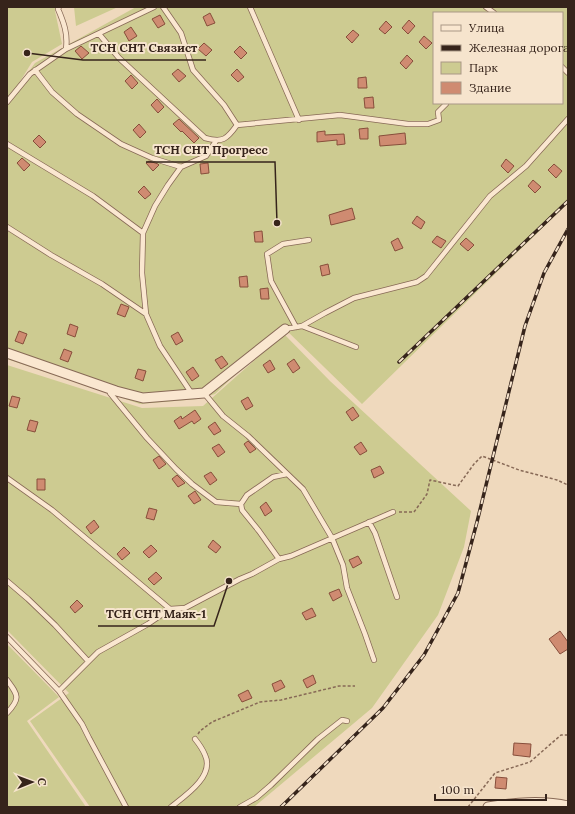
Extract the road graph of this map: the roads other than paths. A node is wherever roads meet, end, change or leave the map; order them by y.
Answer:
1 (59, 7) edge
2 (154, 7) edge
3 (163, 7) edge
4 (250, 7) edge
5 (99, 34) junction
6 (66, 49) junction
7 (35, 70) junction
8 (7, 102) edge
9 (446, 104) dead end
10 (568, 119) edge
11 (299, 120) junction
12 (237, 125) junction
13 (216, 142) junction
14 (7, 144) edge
15 (181, 167) junction
16 (7, 227) edge
17 (143, 233) junction
18 (309, 240) dead end
19 (146, 314) junction
20 (302, 326) junction
21 (296, 327) junction
22 (285, 329) joint
23 (356, 347) dead end
24 (7, 353) edge
25 (111, 389) junction
26 (204, 393) junction
27 (192, 394) junction
28 (287, 474) junction
29 (7, 478) edge
30 (241, 504) junction
31 (393, 512) road end
32 (368, 522) junction
33 (332, 538) junction
34 (279, 559) junction
35 (7, 581) edge
36 (397, 597) dead end
37 (170, 609) junction
38 (7, 637) edge
39 (374, 660) dead end
40 (88, 661) junction
41 (7, 680) edge
42 (58, 691) junction
43 (7, 713) edge
44 (347, 721) dead end
45 (195, 739) road end
46 (568, 806) edge
47 (126, 807) edge
48 (171, 807) edge
49 (240, 807) edge
50 (488, 807) edge

1 - 6 lane
2 - 5 lane
3 - 12 lane
4 - 11 lane
5 - 6 lane
5 - 13 lane
6 - 7 lane
7 - 8 lane
7 - 15 lane
9 - 11 lane
10 - 20 lane
11 - 12 lane
12 - 13 lane
13 - 15 lane
14 - 17 lane
15 - 17 lane
16 - 19 lane
17 - 19 lane
18 - 21 lane
19 - 27 lane
20 - 21 lane
20 - 23 lane
21 - 22 lane
22 - 26 street
24 - 25 street
25 - 27 street
25 - 30 lane
26 - 27 street
26 - 28 lane
28 - 30 lane
28 - 33 lane
29 - 37 lane
30 - 34 lane
31 - 32 lane
32 - 33 lane
32 - 36 lane
33 - 34 lane
33 - 39 lane
34 - 37 lane
35 - 40 lane
37 - 40 lane
38 - 42 lane
40 - 42 lane
41 - 43 lane
42 - 47 lane
44 - 49 lane
45 - 48 lane
46 - 50 street

